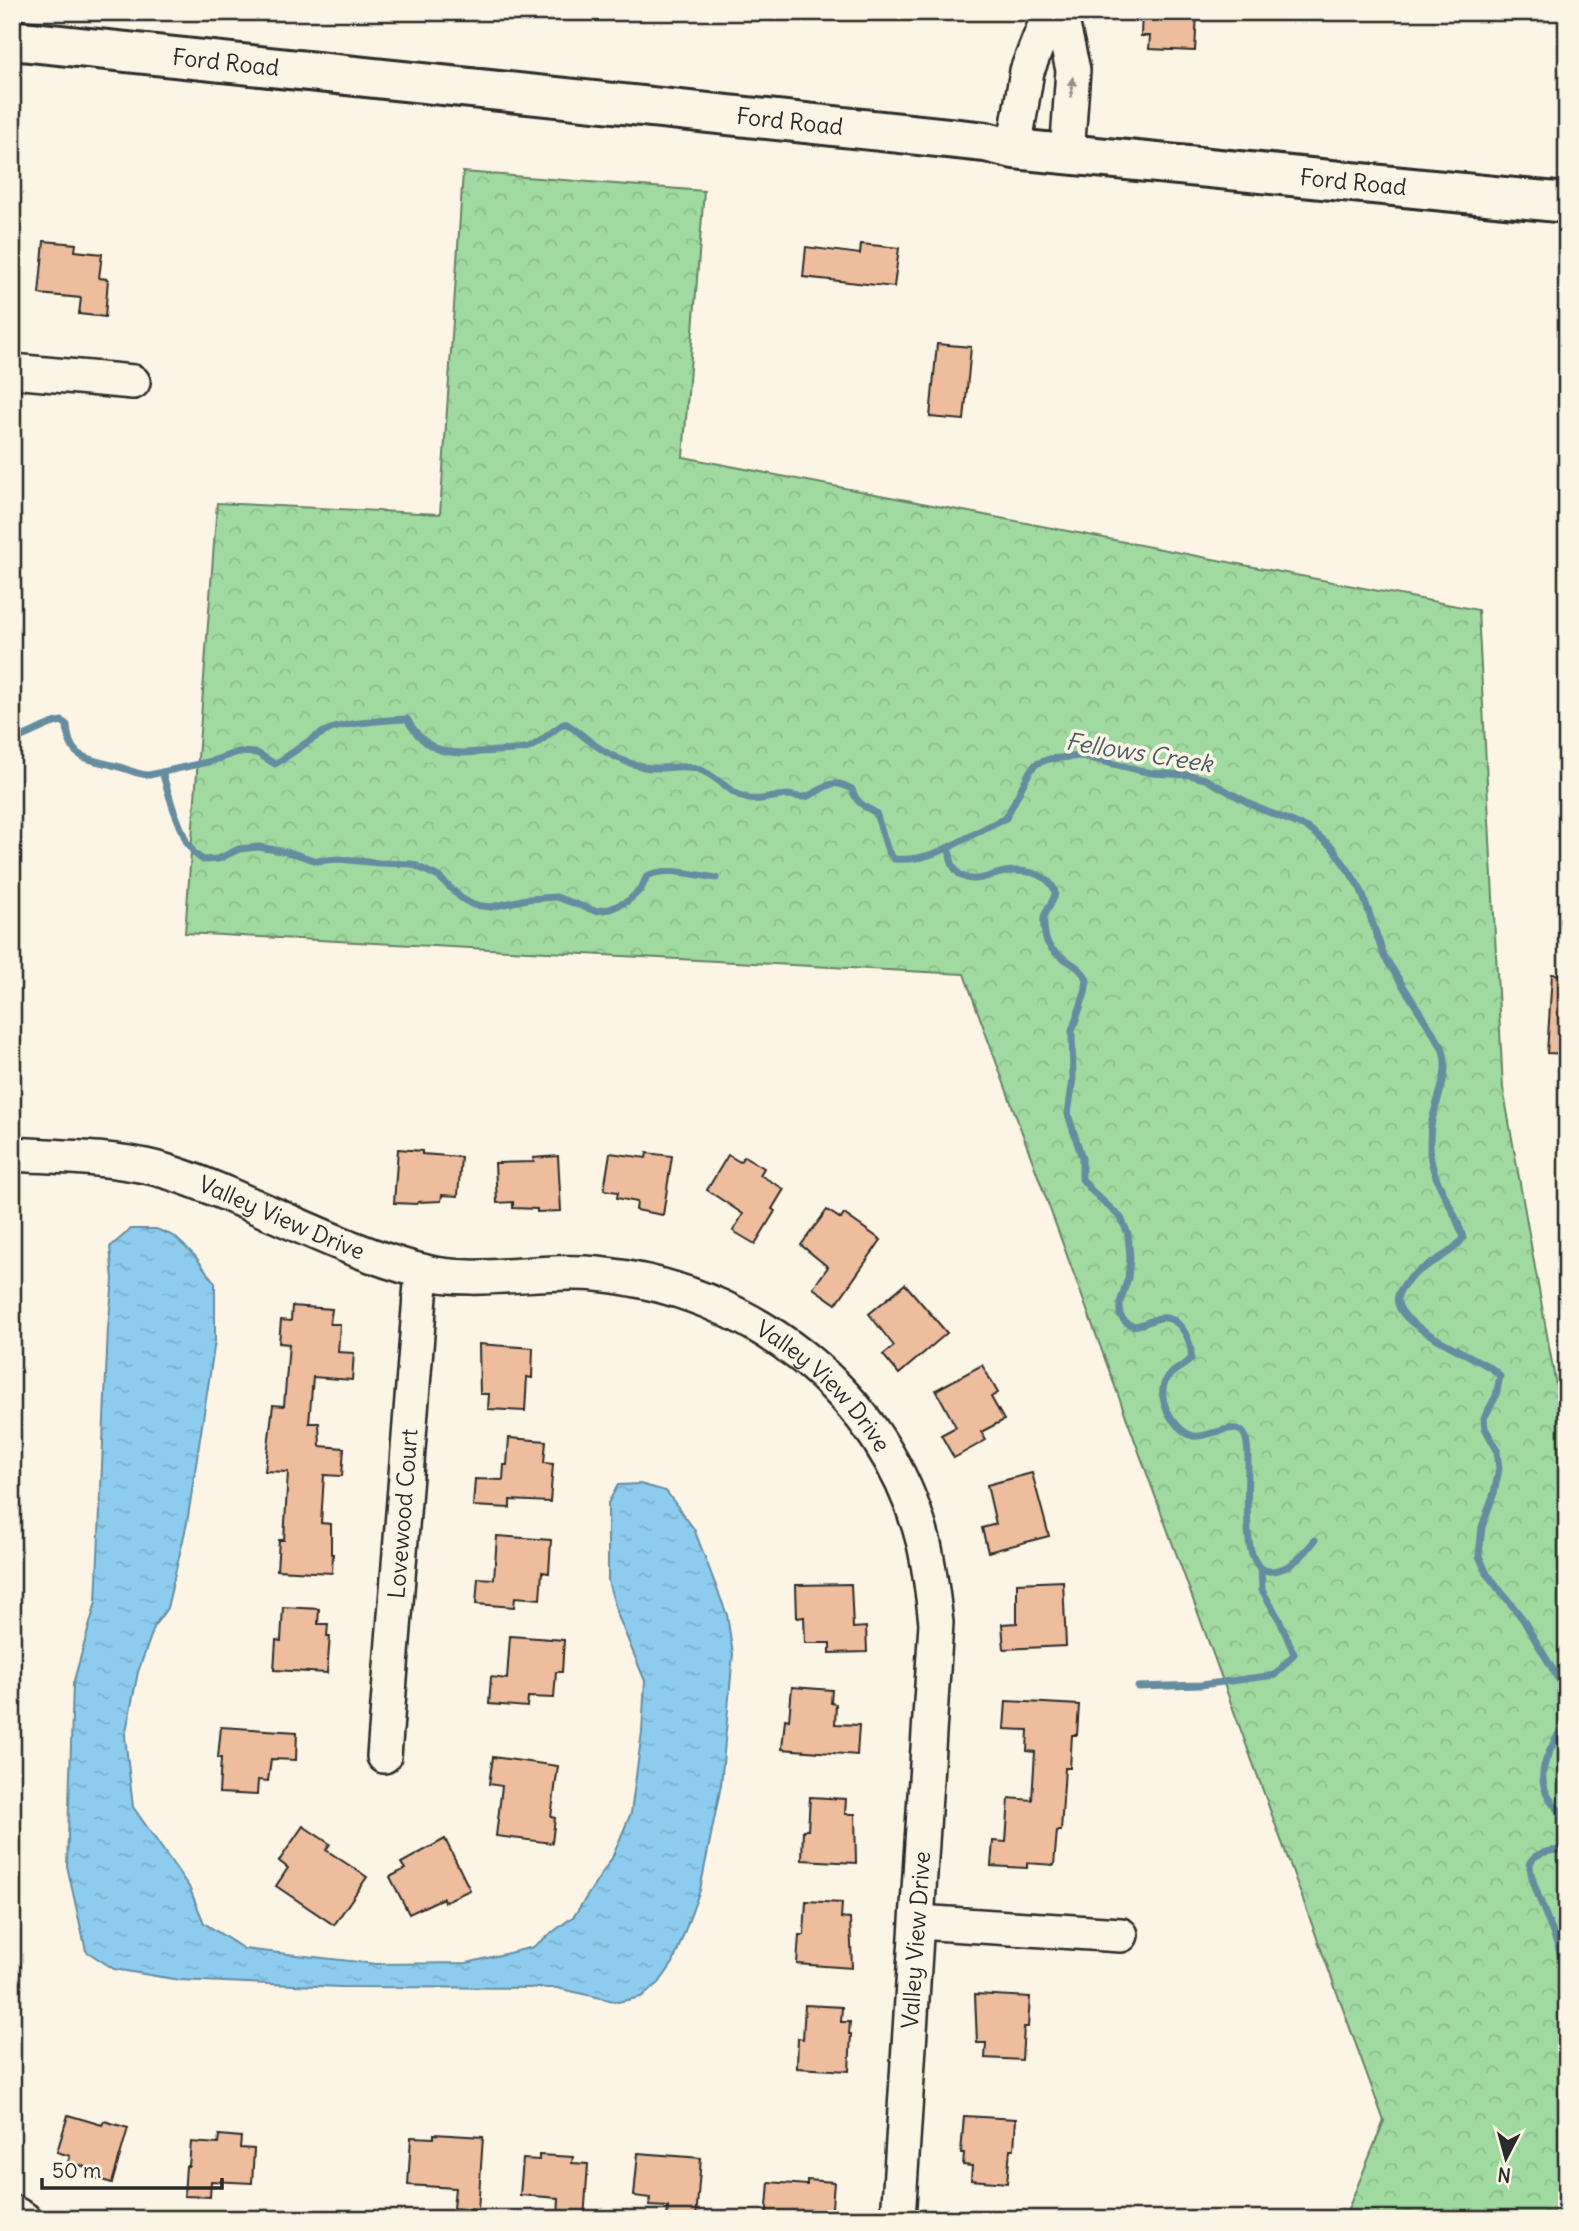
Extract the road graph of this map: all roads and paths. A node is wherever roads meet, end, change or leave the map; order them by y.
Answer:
1 (1049, 12) edge
2 (1060, 12) edge
3 (12, 40) edge
4 (1014, 149) junction
5 (1067, 155) junction
6 (1567, 203) edge
7 (12, 372) edge
8 (133, 382) dead end
9 (12, 1154) edge
10 (422, 1271) junction
11 (384, 1756) dead end
12 (918, 1922) junction
13 (1121, 1935) dead end
14 (12, 2212) edge
15 (24, 2219) edge
16 (898, 2219) edge

1 - 4 street
5 -> 2 street
3 - 4 main road, Ford Road
4 - 5 main road, Ford Road
5 - 6 main road, Ford Road
7 - 8 street
9 - 10 street, Valley View Drive
10 - 11 street, Lovewood Court
10 - 12 street, Valley View Drive
12 - 13 street
12 - 16 street, Valley View Drive
14 - 15 street

